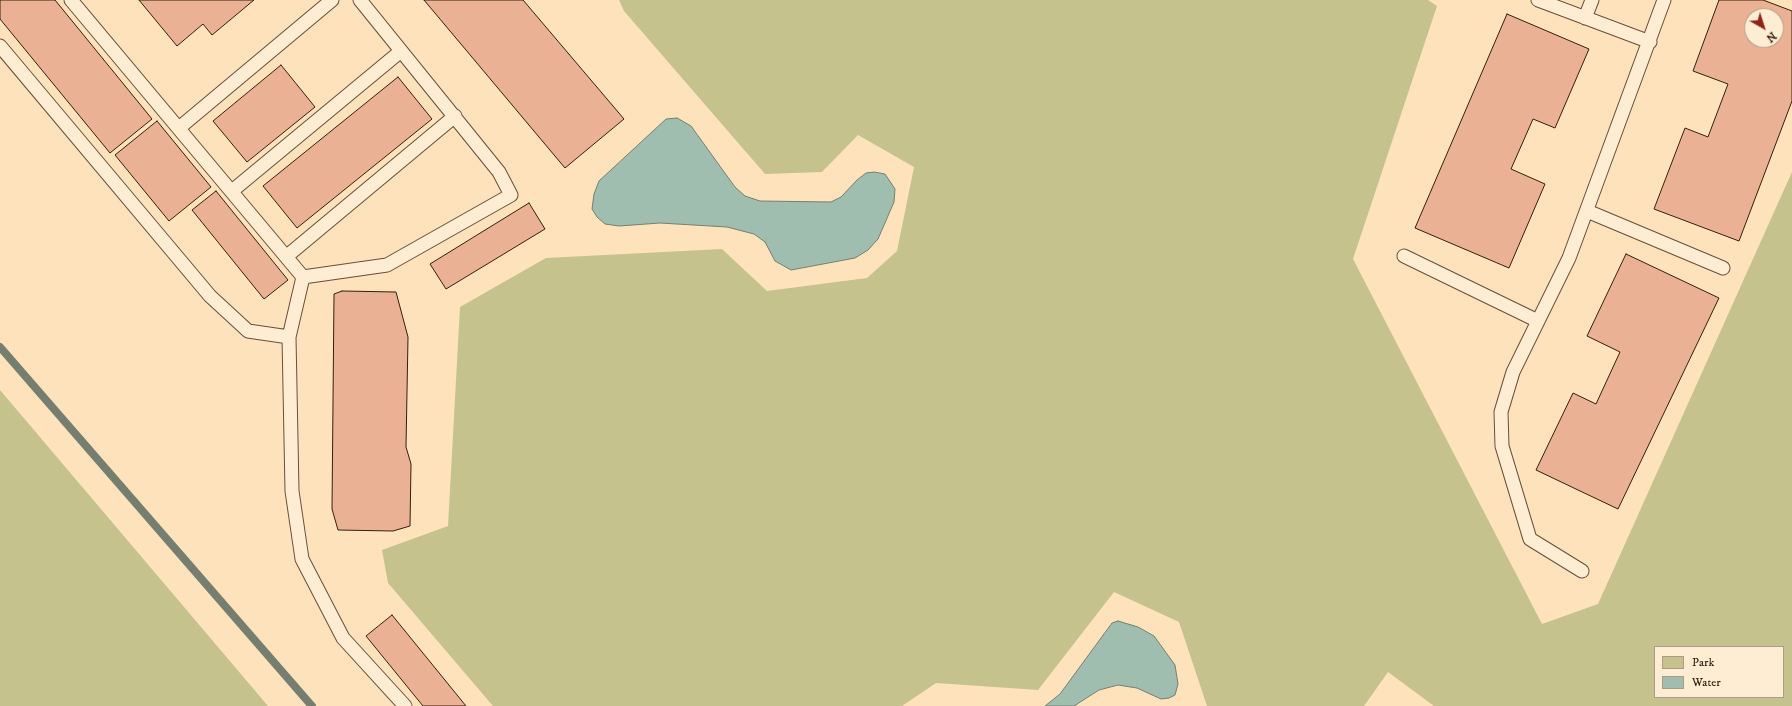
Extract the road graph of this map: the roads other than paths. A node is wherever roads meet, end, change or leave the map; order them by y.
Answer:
1 (71, 0) edge
2 (332, 0) edge
3 (360, 0) edge
4 (1538, 0) edge
5 (1592, 0) edge
6 (1664, 0) edge
7 (1586, 18) junction
8 (1650, 42) junction
9 (0, 46) edge
10 (401, 51) junction
11 (455, 116) junction
12 (179, 128) junction
13 (232, 191) junction
14 (1587, 211) junction
15 (287, 256) junction
16 (1404, 256) dead end
17 (1723, 268) dead end
18 (303, 277) junction
19 (1538, 321) junction
20 (289, 337) junction
21 (1582, 571) dead end
22 (405, 706) edge

1 - 12 lane
2 - 12 lane
3 - 10 lane
4 - 7 lane
5 - 7 lane
6 - 8 lane
7 - 8 lane
8 - 14 lane
9 - 20 lane
10 - 11 lane
10 - 13 lane
11 - 15 lane
11 - 18 lane
12 - 13 lane
13 - 15 lane
14 - 17 lane
14 - 19 lane
15 - 18 lane
16 - 19 lane
18 - 20 lane
19 - 21 lane
20 - 22 lane

